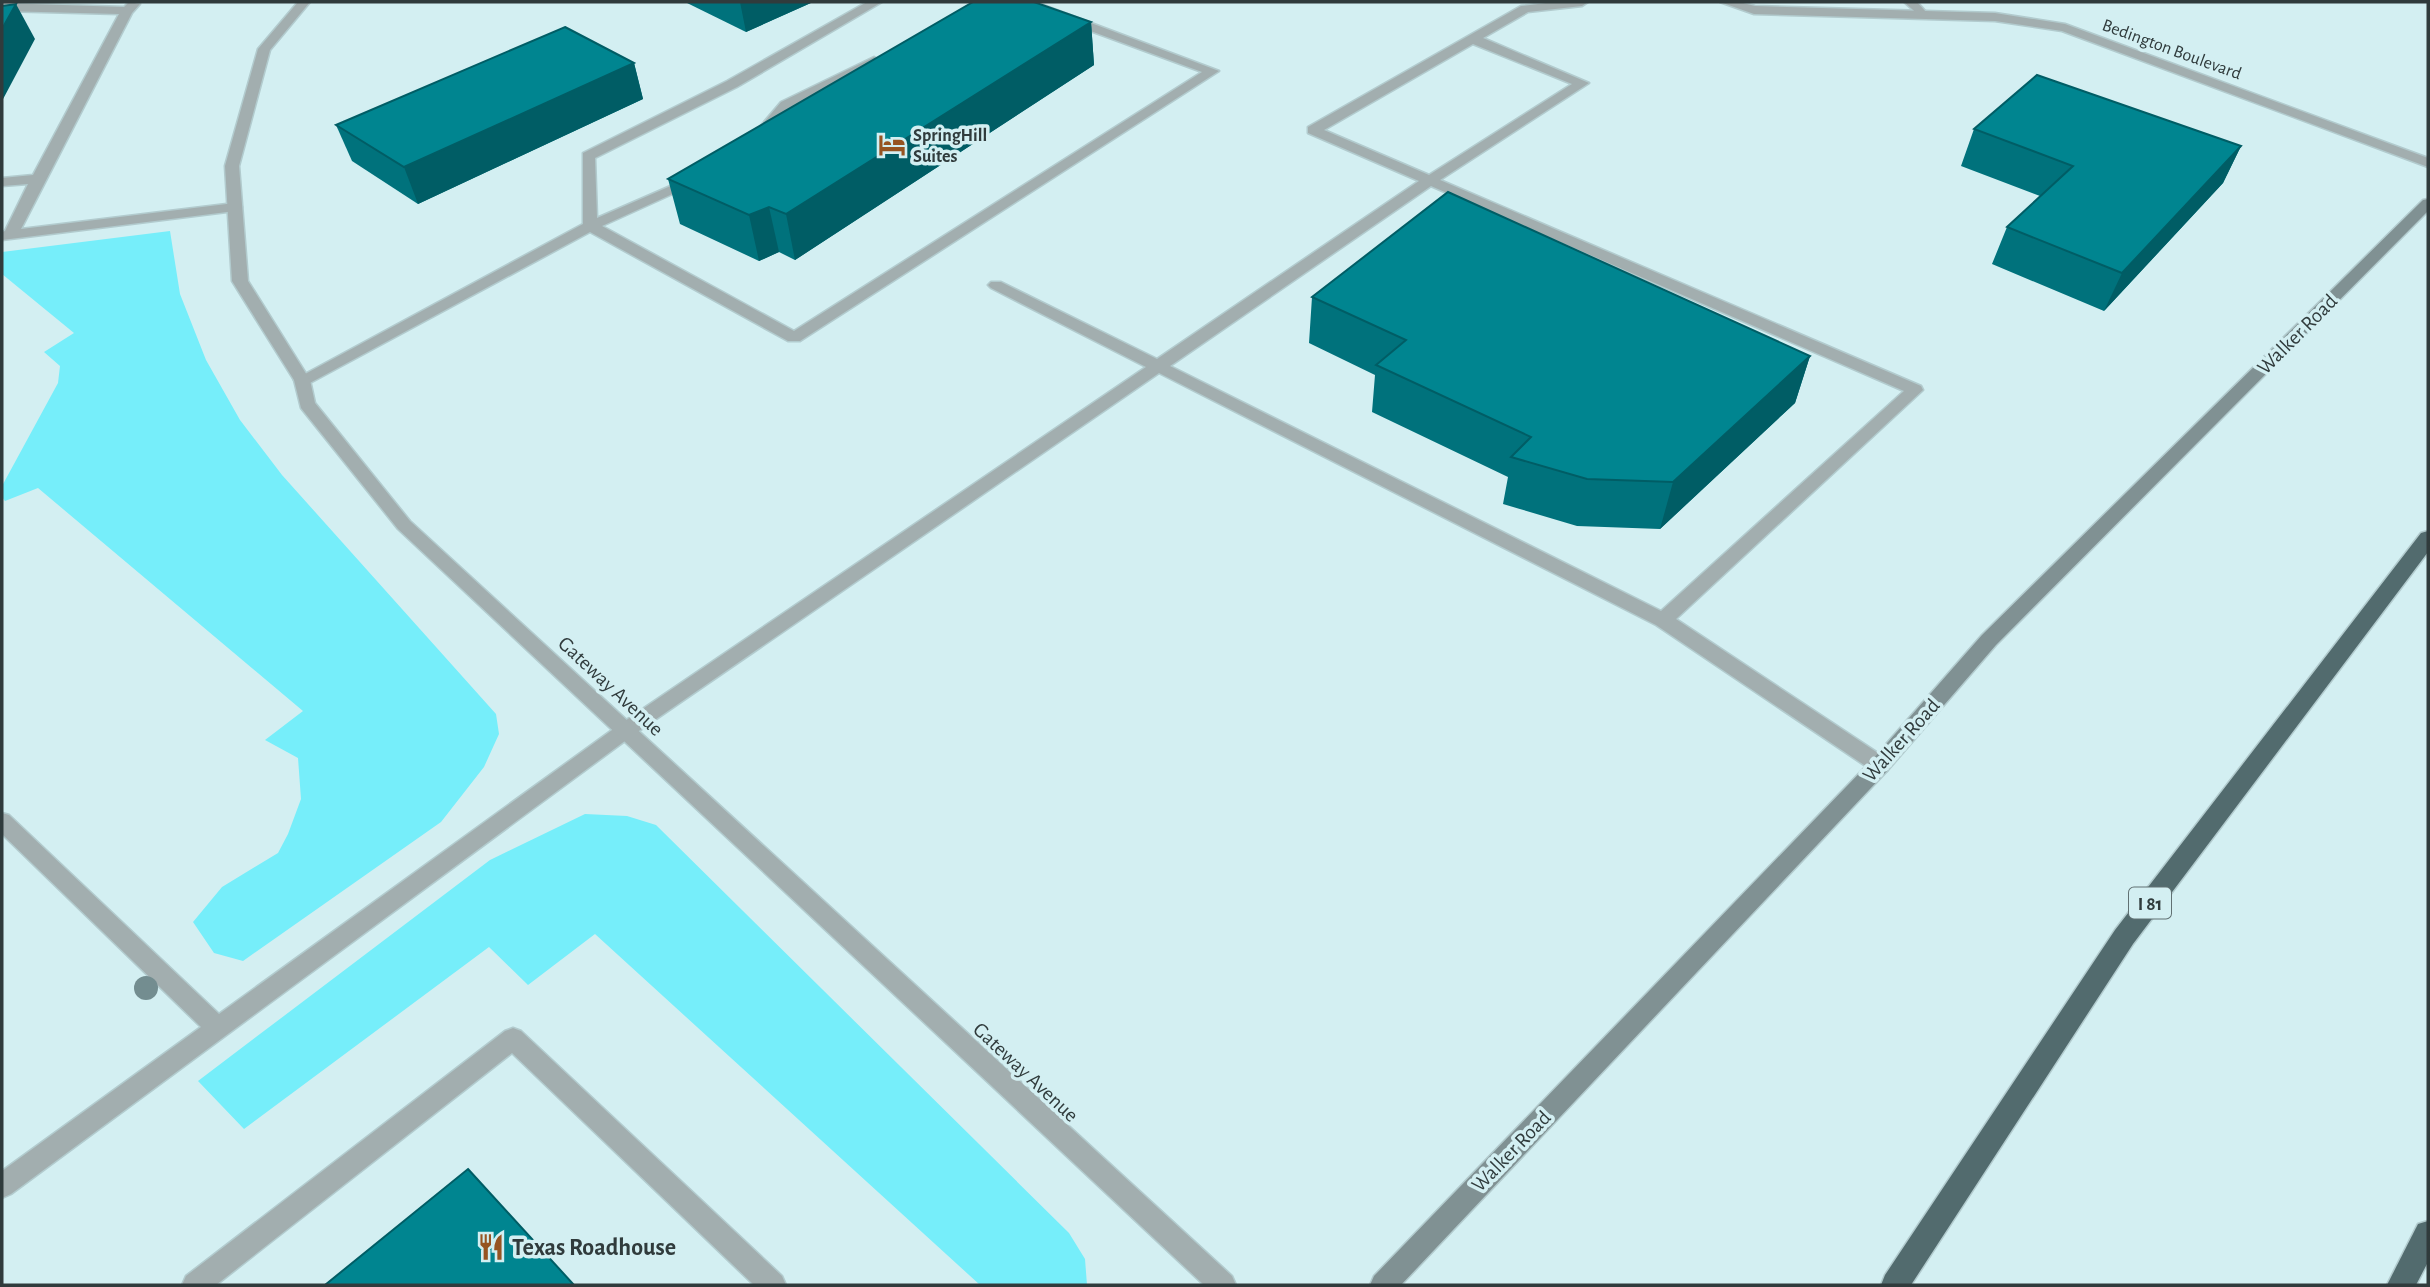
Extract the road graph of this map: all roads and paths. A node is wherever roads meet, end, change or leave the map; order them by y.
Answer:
1 (304, 2) edge
2 (876, 2) edge
3 (1024, 2) edge
4 (1582, 2) edge
5 (1726, 2) edge
6 (1910, 2) edge
7 (131, 6) edge
8 (2, 7) edge
9 (1921, 13) junction
10 (1473, 39) junction
11 (882, 57) edge
12 (752, 144) edge
13 (2428, 163) edge
14 (711, 174) edge
15 (37, 179) junction
16 (1430, 180) junction
17 (2, 182) edge
18 (2428, 203) edge
19 (234, 206) junction
20 (590, 226) junction
21 (7, 235) edge
22 (996, 285) dead end
23 (1158, 366) junction
24 (302, 380) junction
25 (2428, 538) edge
26 (1663, 620) junction
27 (626, 730) junction
28 (1880, 765) junction
29 (2, 821) edge
30 (218, 1029) junction
31 (2, 1186) edge
32 (2428, 1234) edge
33 (195, 1285) edge
34 (773, 1285) edge
35 (1223, 1285) edge
36 (1383, 1285) edge
37 (1895, 1285) edge
38 (2401, 1285) edge

1 - 19 street, Gateway Avenue
2 - 20 street
3 - 20 street
4 - 10 street
5 - 9 street, Bedington Boulevard
6 - 9 street
7 - 8 street
7 - 15 street
9 - 13 street, Bedington Boulevard
10 - 16 street
10 - 16 street
11 - 12 street
14 - 20 street
15 - 17 street
15 - 21 street
16 - 23 street
16 - 26 street
18 - 28 main road, Walker Road
19 - 21 street
19 - 24 street, Gateway Avenue
20 - 24 street
22 - 23 street
23 - 26 street
23 - 27 street
24 - 27 street, Gateway Avenue
25 - 37 highway, I 81
26 - 28 street
27 - 30 street
27 - 35 street, Gateway Avenue
28 - 36 main road, Walker Road
29 - 30 street
30 - 31 street
32 - 38 highway
33 - 34 street

